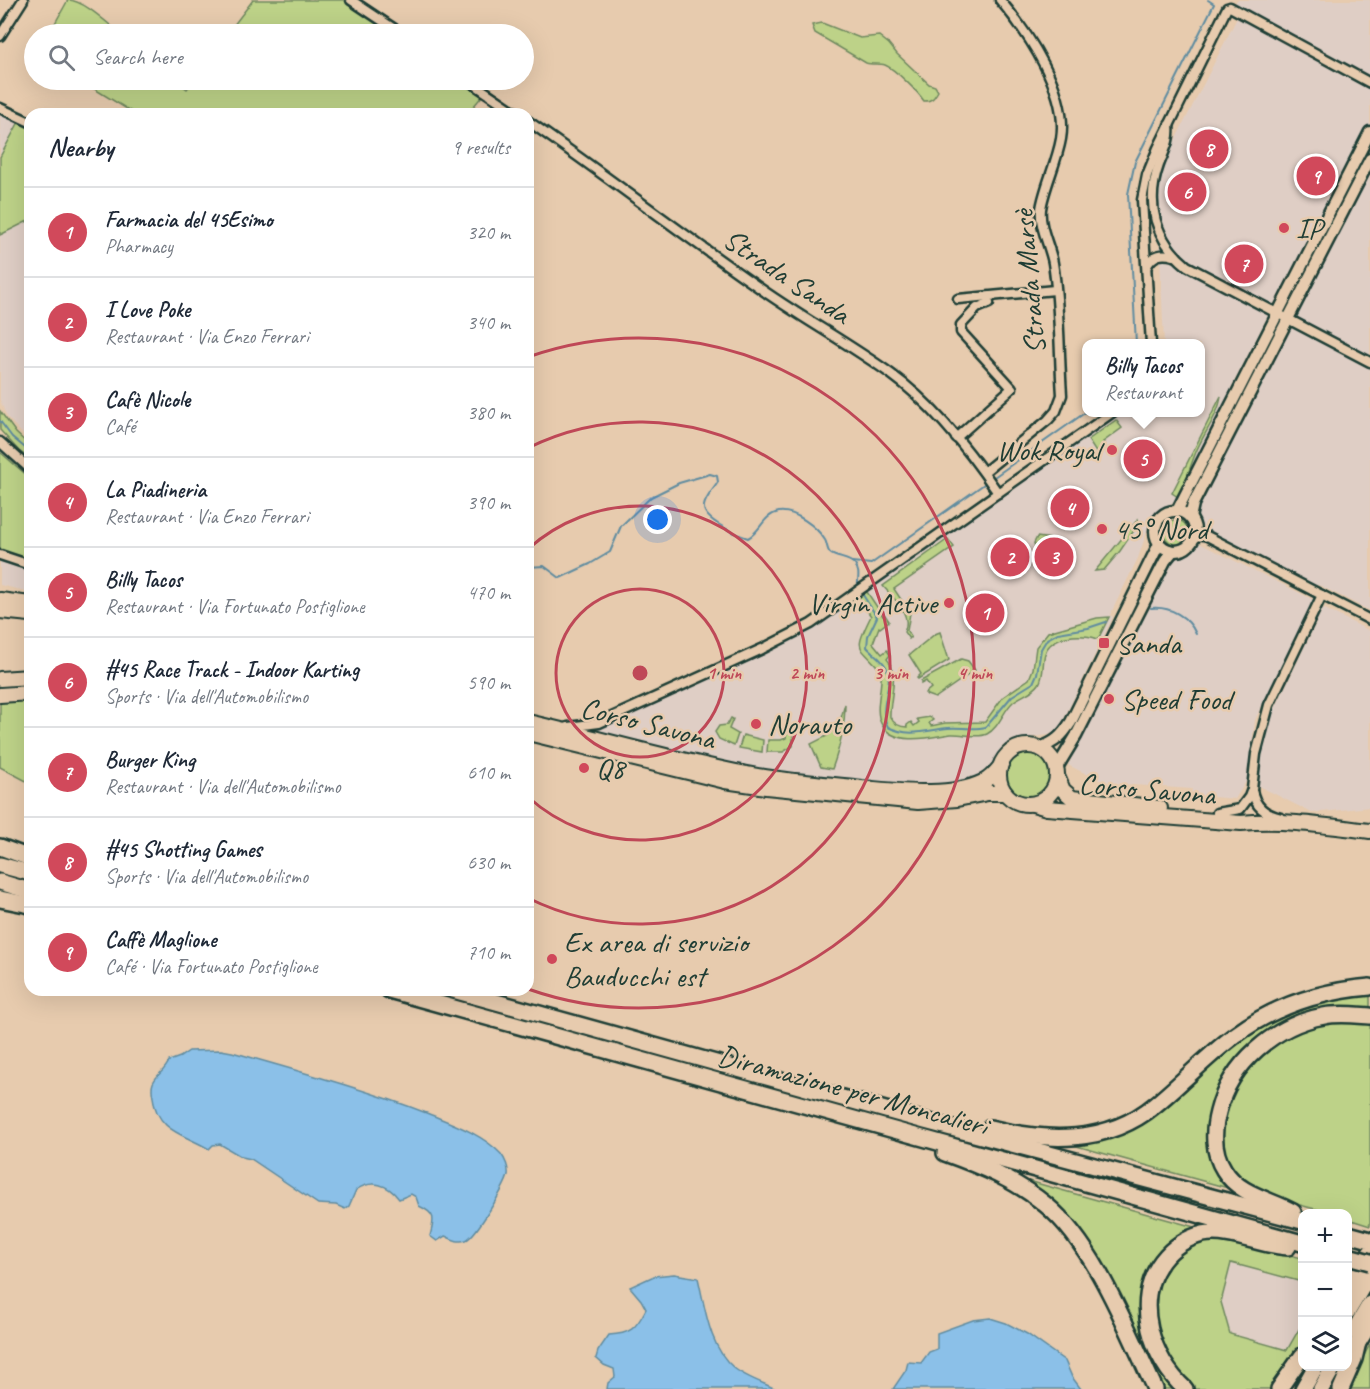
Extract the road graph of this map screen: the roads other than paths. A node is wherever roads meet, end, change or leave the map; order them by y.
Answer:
1 (23, 0) edge
2 (351, 0) edge
3 (1000, 0) edge
4 (1227, 4) edge
5 (387, 24) edge
6 (0, 36) edge
7 (1370, 83) edge
8 (483, 90) edge
9 (0, 108) edge
10 (509, 108) edge
11 (24, 119) edge
12 (534, 125) edge
13 (1169, 125) junction
14 (1370, 132) edge
15 (1370, 159) edge
16 (1174, 256) junction
17 (1147, 267) junction
18 (1055, 290) junction
19 (958, 299) dead end
20 (989, 303) dead end
21 (1283, 317) junction
22 (1151, 339) edge
23 (1370, 362) edge
24 (1106, 417) edge
25 (956, 438) junction
26 (0, 442) edge
27 (24, 464) edge
28 (987, 477) junction
29 (998, 493) junction
30 (1177, 511) junction
31 (1190, 518) junction
32 (1195, 533) junction
33 (1159, 544) junction
34 (1173, 551) junction
35 (0, 555) edge
36 (24, 563) edge
37 (1322, 595) junction
38 (0, 600) edge
39 (24, 603) edge
40 (0, 611) edge
41 (24, 613) edge
42 (1370, 620) edge
43 (24, 677) edge
44 (0, 679) edge
45 (24, 684) edge
46 (0, 686) edge
47 (24, 687) edge
48 (24, 693) edge
49 (0, 695) edge
50 (534, 723) edge
51 (555, 728) junction
52 (534, 734) edge
53 (1039, 748) junction
54 (1000, 767) junction
55 (1057, 772) junction
56 (1252, 789) junction
57 (1005, 793) junction
58 (1033, 804) junction
59 (1217, 813) junction
60 (1257, 822) junction
61 (1303, 824) junction
62 (1370, 831) edge
63 (0, 848) edge
64 (24, 856) edge
65 (0, 865) edge
66 (24, 871) edge
67 (0, 882) edge
68 (24, 889) edge
69 (0, 899) edge
70 (24, 904) edge
71 (1370, 987) edge
72 (411, 996) edge
73 (475, 996) edge
74 (1370, 1016) edge
75 (925, 1121) junction
76 (899, 1131) junction
77 (1298, 1217) edge
78 (1298, 1219) edge
79 (1298, 1244) edge
80 (1298, 1245) edge
81 (1370, 1253) edge
82 (1352, 1257) edge
83 (1370, 1262) edge
84 (1370, 1274) edge
85 (1352, 1282) edge
86 (1352, 1303) edge
87 (1370, 1304) edge
88 (1370, 1323) edge
89 (1353, 1342) edge
90 (1298, 1362) edge
91 (1304, 1371) edge
92 (1313, 1371) edge
93 (1331, 1371) edge
94 (1342, 1371) edge
95 (1155, 1389) edge
96 (1185, 1389) edge
97 (1279, 1389) edge
98 (1297, 1389) edge
99 (1303, 1389) edge
100 (1321, 1389) edge
101 (1333, 1389) edge
102 (1341, 1389) edge

1 - 6 street
2 - 5 street
3 - 18 street, Strada Marsè
4 - 7 street
4 - 13 street
8 - 10 street
9 - 11 street
12 - 25 street, Strada Sanda
13 - 16 street
13 - 17 street
14 - 21 street
15 - 21 street
16 - 17 street
16 - 21 street
17 - 22 street
18 - 19 street
18 - 28 street, Strada Marsè
20 - 25 street
21 - 23 street
21 - 30 street
21 - 31 street
24 - 29 street
25 - 28 street, Strada Sanda
26 - 27 street
28 - 29 street, Strada Sanda
29 - 51 street
30 - 31 street
30 - 33 street
31 - 32 street
32 - 34 street
32 - 37 street
33 - 34 street
33 - 53 street
34 - 55 street
35 - 36 street
37 - 42 street
37 - 56 street
38 - 39 main road
40 - 41 main road
43 - 44 main road
45 - 46 main road
46 - 47 main road
48 - 49 main road
50 - 51 main road, Corso Savona
51 - 54 main road, Corso Savona
52 - 57 main road, Corso Savona
53 - 54 main road, Corso Savona
53 - 55 main road, Corso Savona
54 - 57 main road
55 - 58 main road, Corso Savona
55 - 59 main road, Corso Savona
56 - 59 street
56 - 61 street
57 - 58 main road, Corso Savona
58 - 60 main road, Corso Savona
59 - 60 main road, Corso Savona
60 - 61 main road, Corso Savona
61 - 62 main road, Corso Savona
63 - 64 highway
65 - 66 highway
67 - 68 highway
69 - 70 highway
71 - 75 highway
72 - 76 highway, Diramazione per Moncalieri
73 - 75 highway, Diramazione per Moncalieri
74 - 77 highway
75 - 78 highway, Diramazione per Moncalieri
76 - 79 highway, Diramazione per Moncalieri
76 - 95 highway
80 - 96 highway
81 - 85 highway
82 - 83 highway, bridge
84 - 86 highway
87 - 89 highway
88 - 89 highway
89 - 102 highway
90 - 97 highway
91 - 98 highway
92 - 99 highway
93 - 100 highway
94 - 101 highway

